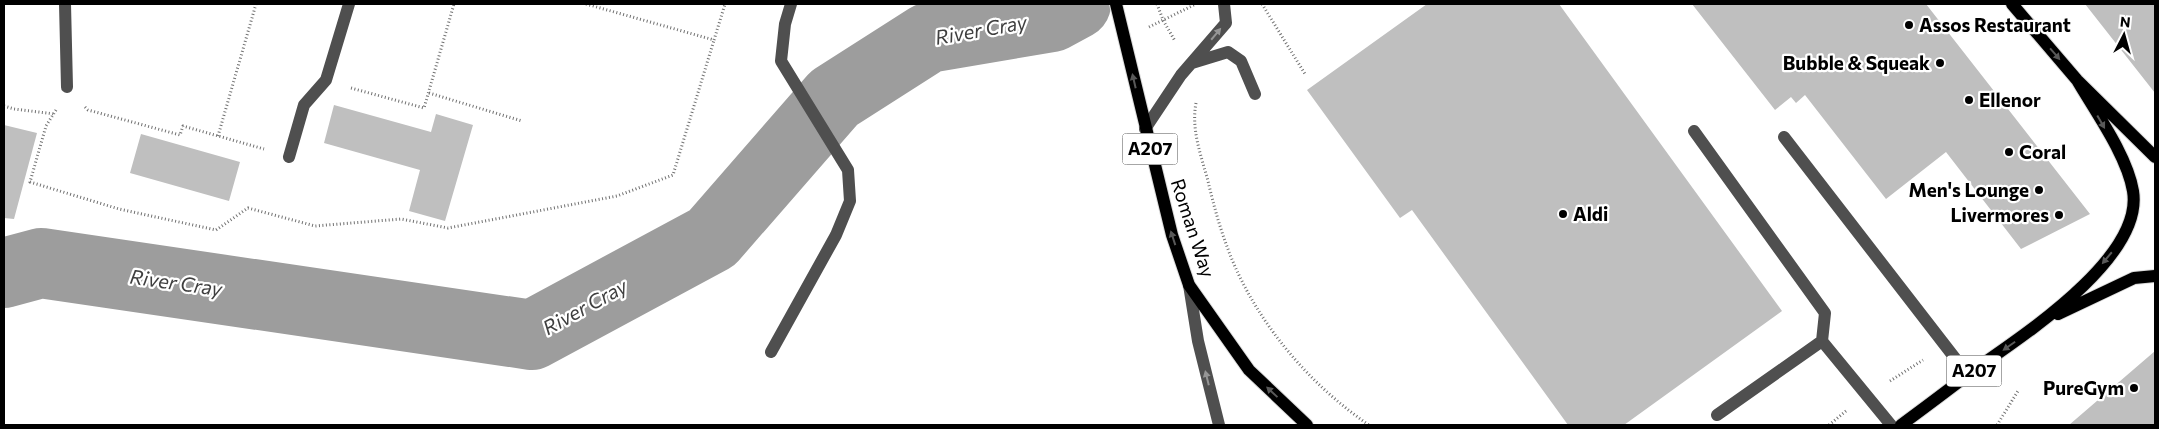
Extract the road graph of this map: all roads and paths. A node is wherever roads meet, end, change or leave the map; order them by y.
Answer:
1 (65, 4) edge
2 (256, 4) edge
3 (349, 4) edge
4 (454, 4) edge
5 (586, 4) edge
6 (725, 4) edge
7 (791, 4) edge
8 (1196, 4) edge
9 (1224, 4) edge
10 (1262, 4) edge
11 (2012, 4) edge
12 (1158, 6) edge
13 (1117, 8) edge
14 (1163, 20) junction
15 (1124, 39) junction
16 (714, 40) junction
17 (1192, 63) junction
18 (1305, 74) dead end
19 (326, 80) junction
20 (2077, 80) junction
21 (67, 87) junction
22 (429, 93) junction
23 (1256, 94) dead end
24 (4, 106) edge
25 (54, 114) junction
26 (522, 121) dead end
27 (1145, 129) junction
28 (1694, 130) dead end
29 (218, 136) junction
30 (1784, 137) dead end
31 (289, 156) joint
32 (2155, 157) edge
33 (2155, 276) edge
34 (1189, 284) junction
35 (2049, 318) junction
36 (1822, 340) junction
37 (771, 352) dead end
38 (1968, 375) junction
39 (2018, 391) dead end
40 (1717, 415) dead end
41 (1219, 425) edge
42 (1307, 425) edge
43 (1370, 425) edge
44 (1891, 425) edge
45 (1901, 425) edge
46 (1997, 425) edge

1 - 21 street
2 - 29 path
3 - 19 street
4 - 22 path
5 - 16 path
6 - 16 path
7 - 37 street
8 - 14 path
17 -> 9 street
10 - 18 path
11 -> 20 main road, A207
12 - 14 path
13 - 15 main road, Roman Way / A207
14 - 15 path
14 - 17 path
27 -> 15 main road, Roman Way / A207
16 - 25 path
17 - 23 street
17 - 27 street
17 - 43 path
19 - 22 path
19 - 31 street
20 - 32 main road, A207
20 -> 35 main road, A207
21 - 25 path
21 - 29 path
22 - 26 path
24 - 25 path
34 -> 27 main road, Roman Way / A207
28 - 36 street
29 - 31 path
30 - 38 street
33 - 35 main road, A207
41 -> 34 street
42 -> 34 main road, Roman Way / A207
35 -> 38 main road, A207
36 - 40 street
36 - 44 street
38 - 45 main road, A207
39 - 46 path

